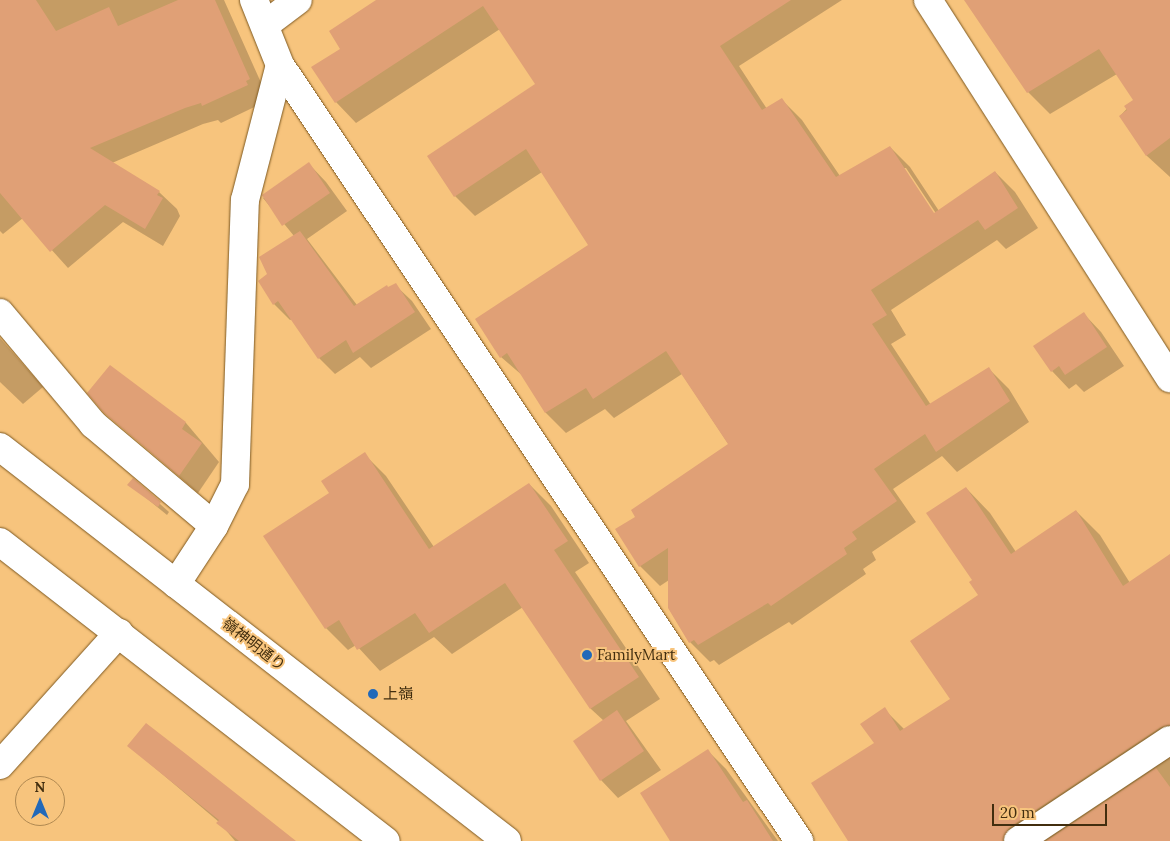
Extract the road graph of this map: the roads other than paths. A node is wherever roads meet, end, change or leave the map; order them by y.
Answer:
1 (254, 0) edge
2 (298, 0) edge
3 (928, 0) edge
4 (265, 25) junction
5 (280, 66) junction
6 (0, 313) edge
7 (1170, 378) edge
8 (0, 447) edge
9 (214, 526) junction
10 (0, 542) edge
11 (176, 584) junction
12 (119, 633) junction
13 (1170, 740) edge
14 (0, 765) edge
15 (386, 841) edge
16 (507, 841) edge
17 (799, 841) edge
18 (1018, 841) edge

1 - 4 street
2 - 4 street
3 - 7 street
4 - 5 street
5 - 9 street
5 - 17 street
6 - 9 street
8 - 11 street, 嶺神明通り
9 - 11 street
10 - 12 street
11 - 16 street, 嶺神明通り
12 - 14 street
12 - 15 street
13 - 18 street

